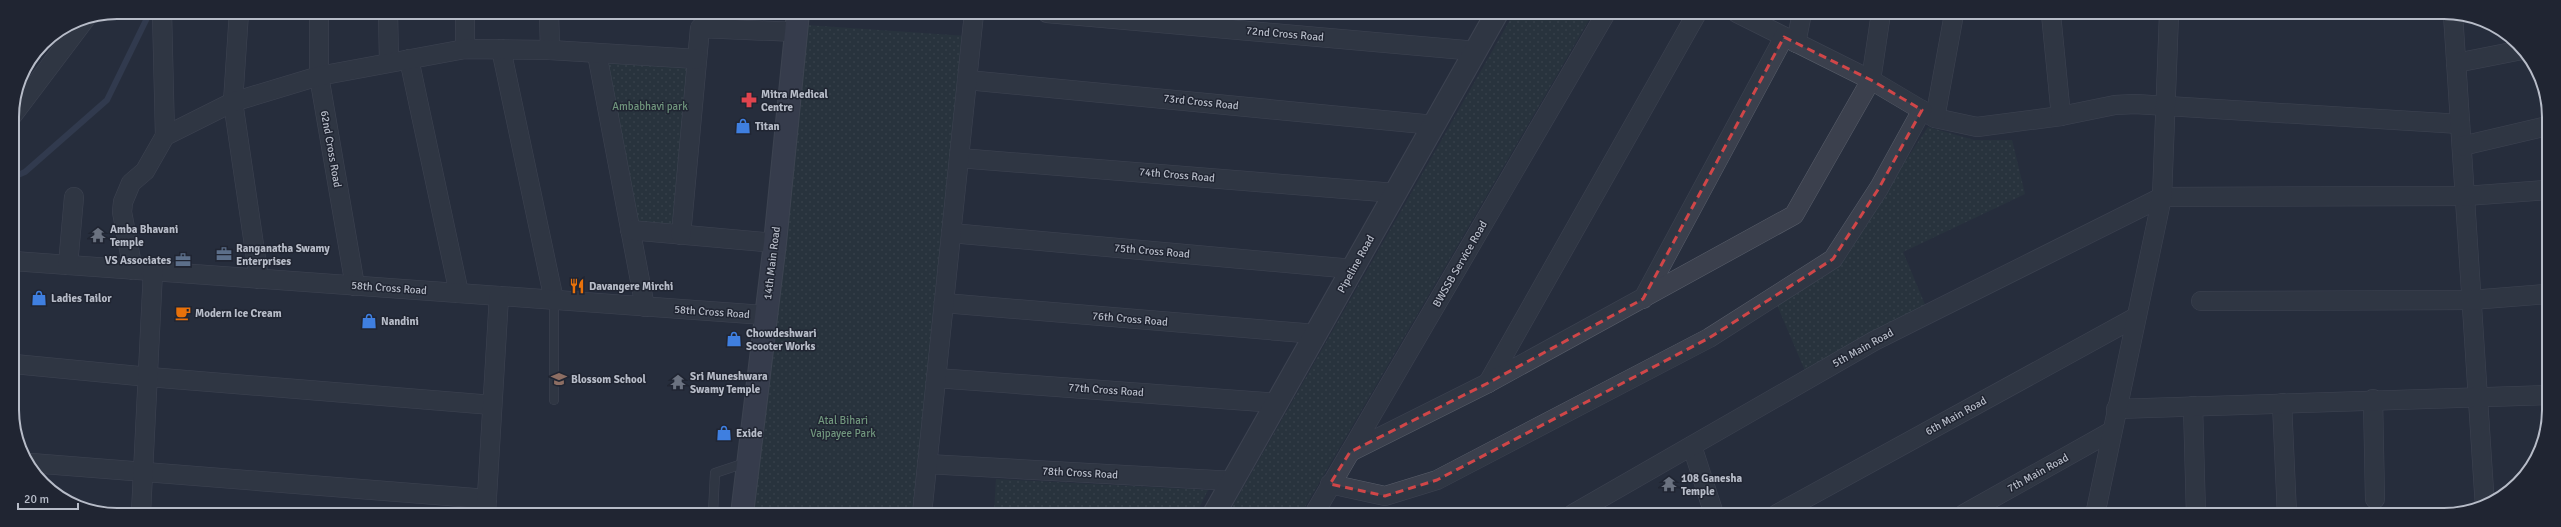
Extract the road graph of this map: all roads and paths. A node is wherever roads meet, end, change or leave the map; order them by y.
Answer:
1 (162, 19) edge
2 (239, 19) edge
3 (319, 19) edge
4 (388, 19) edge
5 (465, 19) edge
6 (549, 19) edge
7 (973, 19) edge
8 (1115, 19) edge
9 (1494, 19) edge
10 (1603, 19) edge
11 (1694, 19) edge
12 (1749, 19) edge
13 (1799, 19) edge
14 (1880, 19) edge
15 (1953, 19) edge
16 (2051, 19) edge
17 (2169, 19) edge
18 (2453, 20) edge
19 (798, 22) edge
20 (80, 26) edge
21 (1790, 40) junction
22 (501, 48) junction
23 (465, 49) junction
24 (550, 50) junction
25 (1476, 51) junction
26 (2516, 51) edge
27 (597, 54) junction
28 (697, 58) junction
29 (409, 59) junction
30 (389, 61) junction
31 (2456, 63) junction
32 (319, 76) junction
33 (967, 80) junction
34 (1870, 80) junction
35 (233, 102) junction
36 (20, 106) edge
37 (2164, 106) junction
38 (1928, 114) junction
39 (2061, 116) junction
40 (2460, 124) junction
41 (1434, 125) junction
42 (2542, 127) edge
43 (165, 136) junction
44 (2462, 146) junction
45 (959, 158) junction
46 (2542, 190) edge
47 (1395, 193) junction
48 (2465, 196) junction
49 (74, 197) dead end
50 (2162, 197) junction
51 (630, 230) junction
52 (951, 233) junction
53 (681, 235) junction
54 (775, 243) junction
55 (19, 261) edge
56 (68, 265) junction
57 (1352, 269) junction
58 (133, 270) junction
59 (153, 271) junction
60 (259, 279) junction
61 (355, 286) junction
62 (458, 293) junction
63 (2542, 294) edge
64 (499, 296) junction
65 (1643, 299) junction
66 (554, 300) junction
67 (2471, 300) junction
68 (2201, 301) dead end
69 (944, 303) junction
70 (645, 307) junction
71 (765, 315) junction
72 (2136, 317) junction
73 (1316, 334) junction
74 (19, 364) edge
75 (149, 377) junction
76 (936, 378) junction
77 (1488, 383) junction
78 (2542, 395) edge
79 (2478, 398) junction
80 (2373, 399) junction
81 (554, 400) dead end
82 (1277, 403) junction
83 (2282, 403) junction
84 (492, 405) junction
85 (2193, 406) junction
86 (2116, 409) junction
87 (2112, 431) junction
88 (1692, 446) junction
89 (1350, 452) junction
90 (748, 462) junction
91 (34, 463) edge
92 (927, 464) junction
93 (143, 472) junction
94 (1233, 481) junction
95 (1330, 484) junction
96 (2375, 499) dead end
97 (2484, 500) edge
98 (486, 506) edge
99 (141, 508) edge
100 (713, 508) edge
101 (743, 508) edge
102 (923, 508) edge
103 (1217, 508) edge
104 (1317, 508) edge
105 (1584, 508) edge
106 (1712, 508) edge
107 (1788, 508) edge
108 (1975, 508) edge
109 (2096, 508) edge
110 (2196, 508) edge
111 (2287, 508) edge

1 - 43 street
2 - 35 street
3 - 32 street, 62nd Cross Road
4 - 30 street
5 - 23 street
6 - 24 street
7 - 33 street
8 - 25 street, 72nd Cross Road
9 - 25 street, Pipeline Road
10 - 89 street, BWSSB Service Road
11 - 77 street
12 - 21 street
13 - 21 street
14 - 34 street
15 - 38 street
16 - 39 street
17 - 37 street
18 - 31 street
19 - 28 street
19 - 54 main road, 14th Main Road
20 - 36 street
21 - 34 street
21 - 65 street
22 - 23 street
22 - 24 street
22 - 66 street
23 - 29 street
24 - 27 street
25 - 41 street, Pipeline Road
26 - 31 street
27 - 28 street
27 - 51 street
28 - 53 street
29 - 30 street
29 - 62 street
30 - 32 street
31 - 40 street
32 - 35 street
32 - 61 street, 62nd Cross Road
33 - 41 street, 73rd Cross Road
33 - 45 street
34 - 38 street
34 - 65 street
35 - 43 street
35 - 60 street
37 - 39 street
37 - 40 street
37 - 50 street
38 - 39 street
38 - 95 street
40 - 44 street
41 - 47 street, Pipeline Road
42 - 44 street
43 - 58 street
44 - 48 street
45 - 47 street, 74th Cross Road
45 - 52 street
46 - 48 street
47 - 57 street, Pipeline Road
48 - 50 street
48 - 67 street
49 - 56 street
50 - 72 street
50 - 88 street, 5th Main Road
51 - 53 street
51 - 70 street
52 - 57 street, 75th Cross Road
52 - 69 street
53 - 54 street
54 - 71 main road, 14th Main Road
55 - 56 street, 58th Cross Road
56 - 58 street, 58th Cross Road
57 - 73 street, Pipeline Road
58 - 59 street, 58th Cross Road
59 - 60 street, 58th Cross Road
59 - 75 street
60 - 61 street, 58th Cross Road
61 - 62 street, 58th Cross Road
62 - 64 street, 58th Cross Road
63 - 67 street
64 - 66 street, 58th Cross Road
64 - 84 street
65 - 77 street
66 - 70 street, 58th Cross Road
66 - 81 lane
67 - 68 street
67 - 79 street
69 - 73 street, 76th Cross Road
69 - 76 street
70 - 71 street, 58th Cross Road
71 - 90 main road, 14th Main Road
72 - 86 street
72 - 107 street, 6th Main Road
73 - 82 street, Pipeline Road
74 - 75 street
75 - 84 street
75 - 93 street
76 - 82 street, 77th Cross Road
76 - 92 street
77 - 89 street
78 - 79 street
79 - 80 street
79 - 97 street
80 - 83 street
80 - 96 street
82 - 94 street, Pipeline Road
83 - 85 street
83 - 111 street
84 - 98 street
85 - 86 street
85 - 110 street
86 - 87 street
87 - 108 street, 7th Main Road
87 - 109 street
88 - 105 street, 5th Main Road
88 - 106 street
89 - 95 street, BWSSB Service Road
90 - 100 lane
90 - 101 main road, 14th Main Road
91 - 93 street
92 - 94 street, 78th Cross Road
92 - 102 street
93 - 98 street
93 - 99 street
94 - 103 street, Pipeline Road
95 - 104 street, BWSSB Service Road

